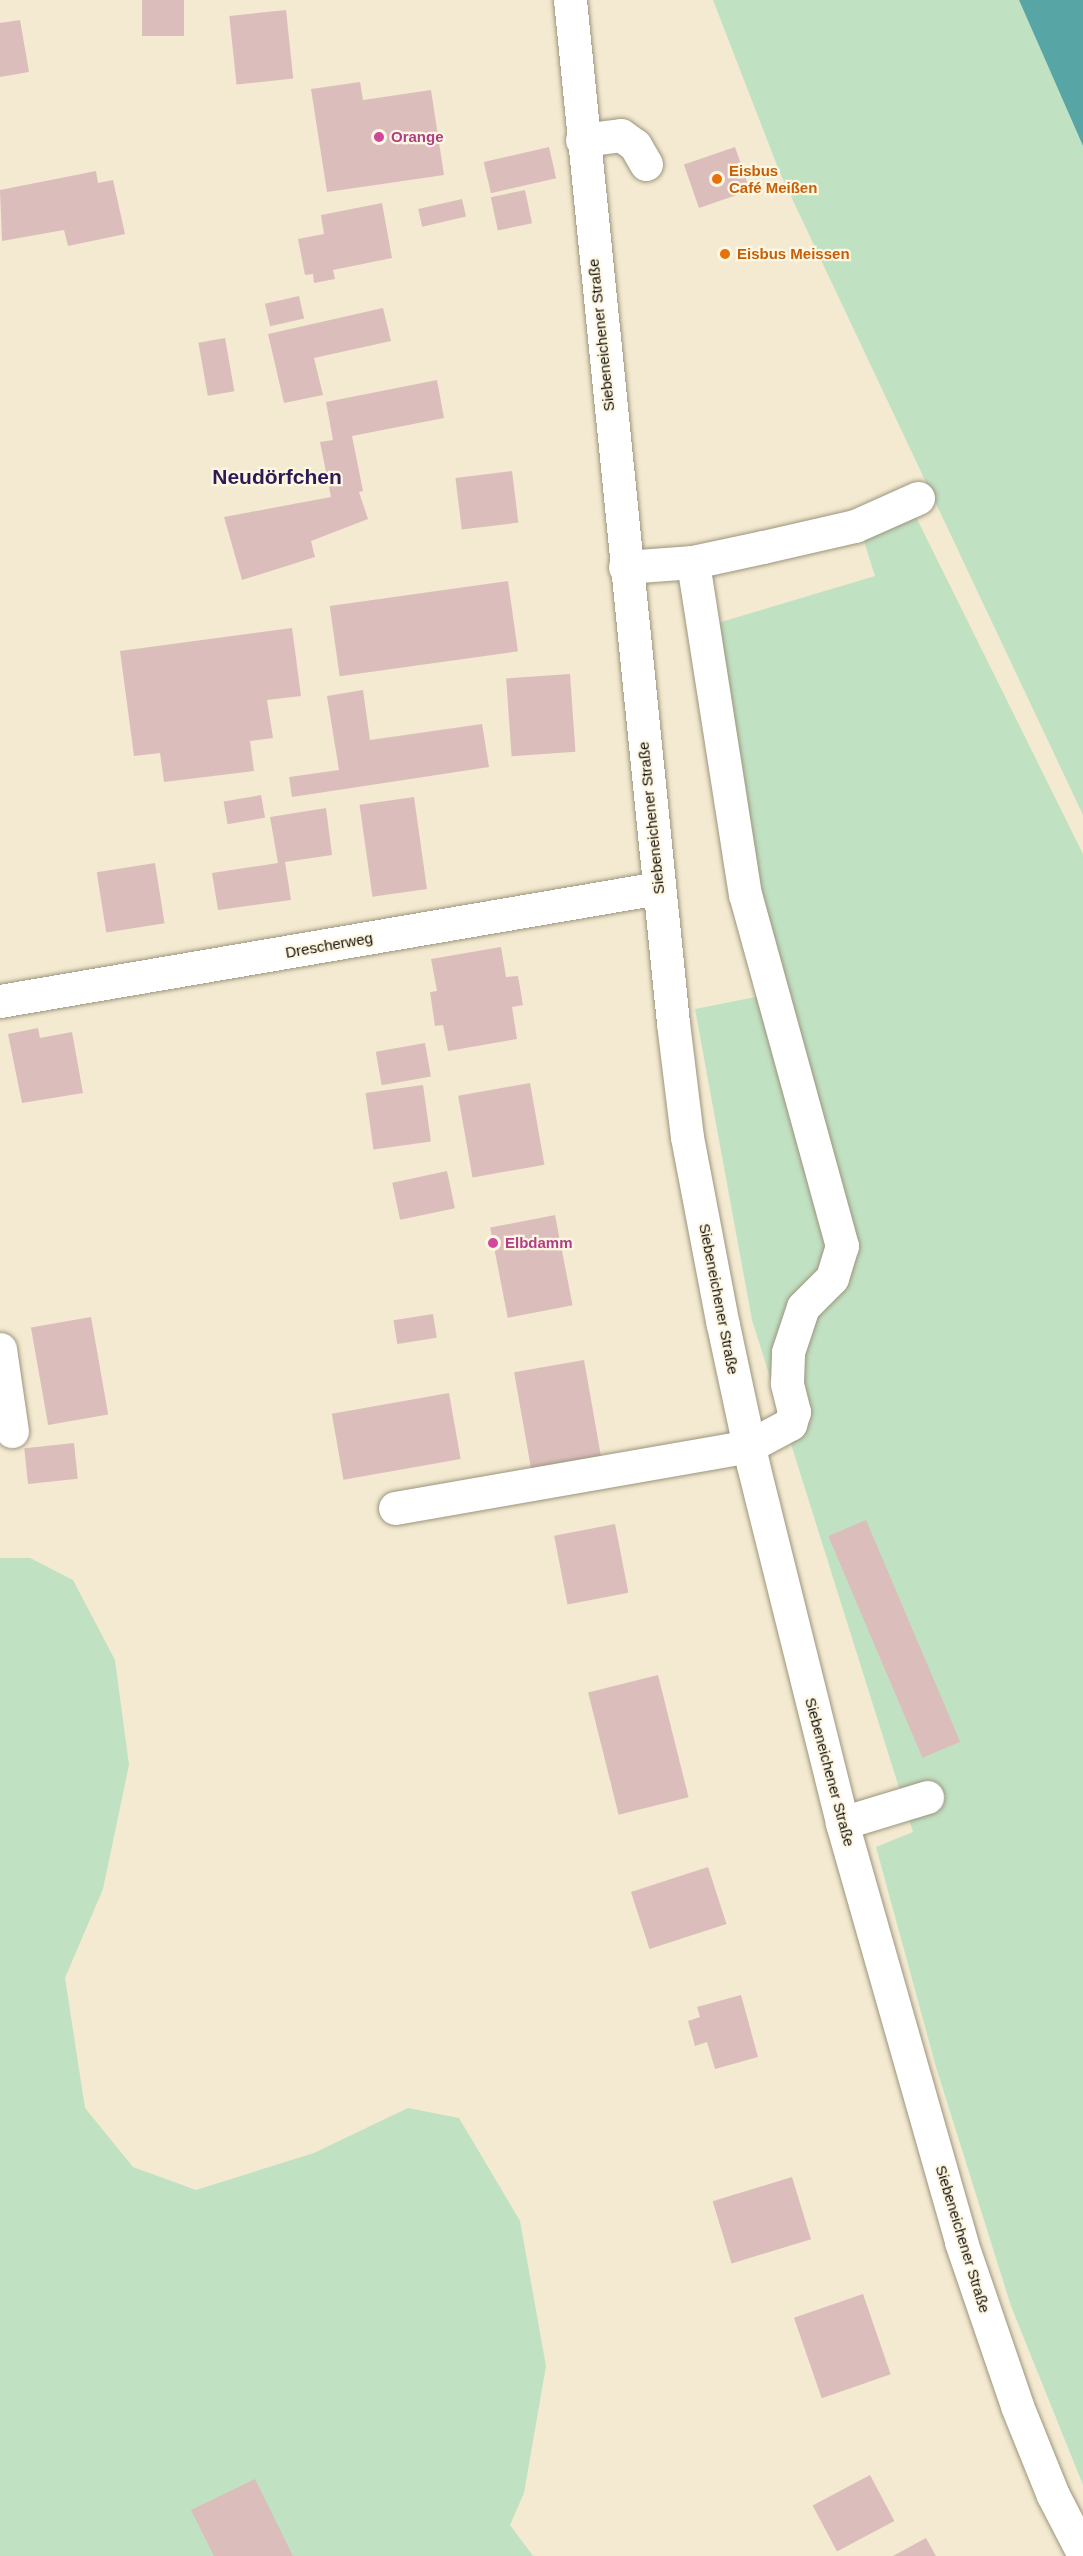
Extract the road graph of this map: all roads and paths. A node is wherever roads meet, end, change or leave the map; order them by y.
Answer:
1 (570, 0) edge
2 (582, 140) junction
3 (646, 164) dead end
4 (918, 498) dead end
5 (693, 562) junction
6 (625, 567) junction
7 (658, 888) junction
8 (0, 1001) edge
9 (0, 1349) edge
10 (12, 1431) dead end
11 (748, 1446) junction
12 (395, 1508) dead end
13 (927, 1797) dead end
14 (843, 1823) junction
15 (1083, 2553) edge

1 - 2 main road, Siebeneichener Straße
2 - 3 main road
2 - 6 main road, Siebeneichener Straße
4 - 5 main road
5 - 6 main road
5 - 11 main road
6 - 7 main road, Siebeneichener Straße
7 - 8 main road, Drescherweg
7 - 11 main road, Siebeneichener Straße
9 - 10 main road
11 - 12 main road
11 - 14 main road, Siebeneichener Straße
13 - 14 main road
14 - 15 main road, Siebeneichener Straße

